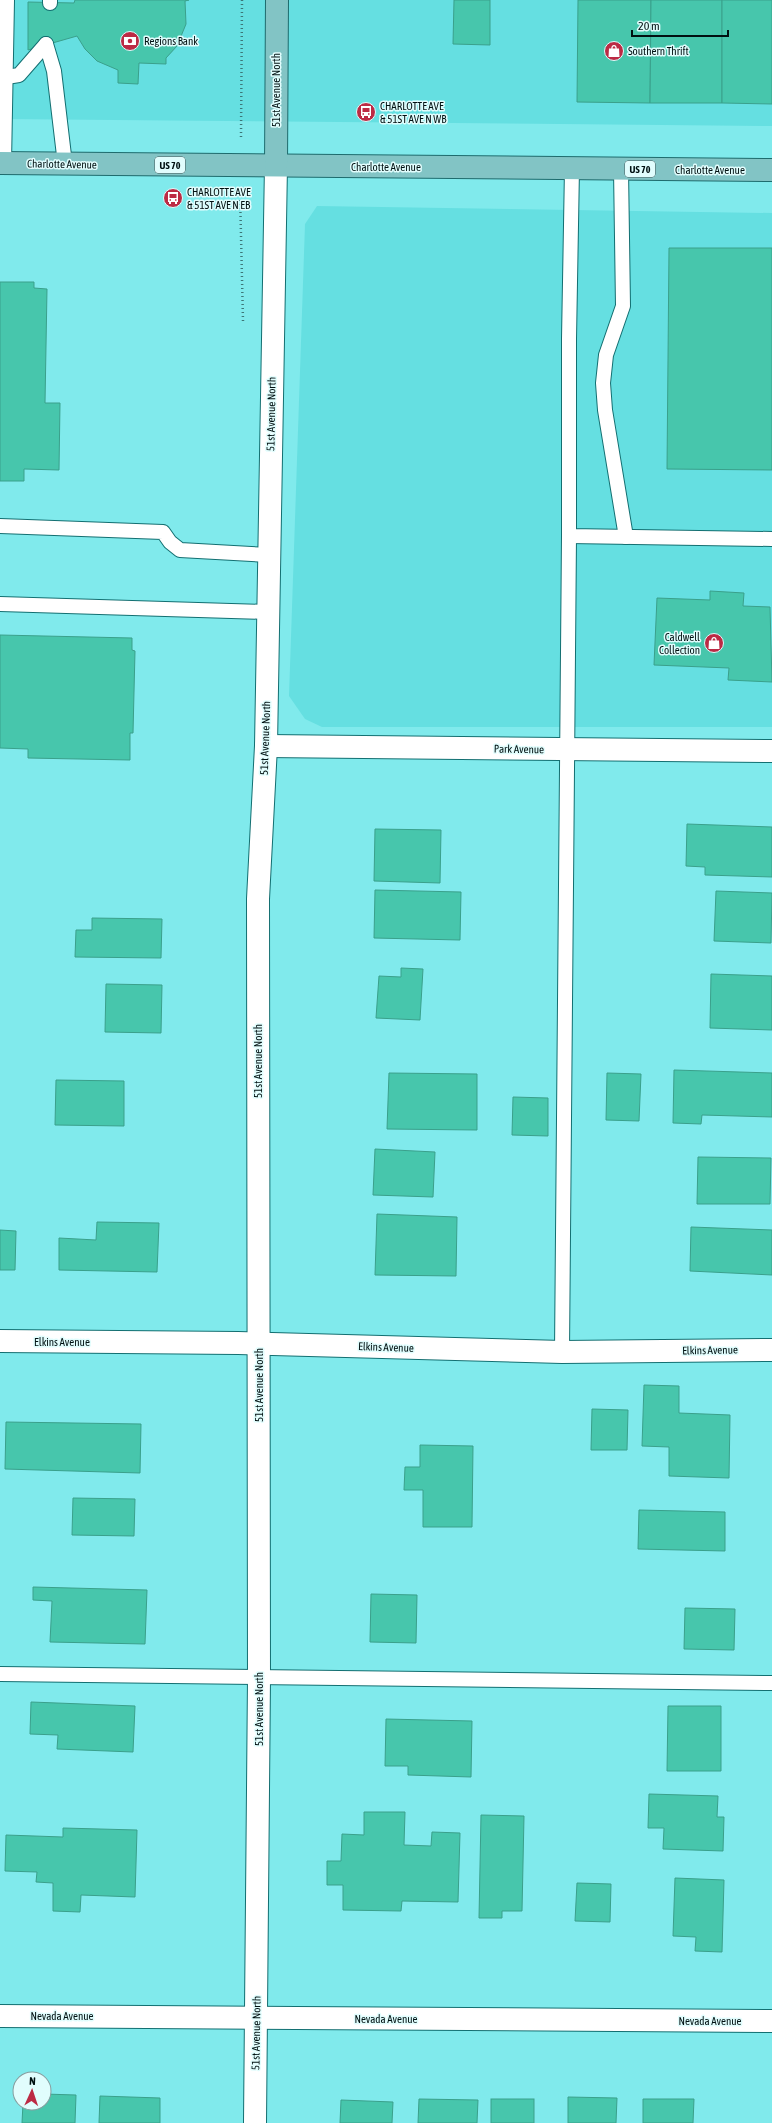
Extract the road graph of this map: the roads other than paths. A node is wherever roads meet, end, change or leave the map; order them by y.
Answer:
1 (7, 0) edge
2 (277, 0) edge
3 (3, 78) edge
4 (2, 163) edge
5 (65, 164) junction
6 (276, 165) junction
7 (572, 168) junction
8 (621, 169) junction
9 (772, 170) edge
10 (0, 526) edge
11 (569, 536) junction
12 (626, 537) junction
13 (772, 539) edge
14 (269, 556) junction
15 (0, 604) edge
16 (267, 612) junction
17 (266, 746) junction
18 (567, 749) junction
19 (772, 751) edge
20 (0, 1341) edge
21 (258, 1343) junction
22 (772, 1350) edge
23 (562, 1352) junction
24 (0, 1674) edge
25 (259, 1678) junction
26 (772, 1683) edge
27 (0, 2016) edge
28 (257, 2018) junction
29 (772, 2021) edge
30 (255, 2123) edge

1 - 3 lane
2 - 6 main road, 51st Avenue North
3 - 4 lane
3 - 5 lane
4 - 5 main road, Charlotte Avenue / US 70
5 - 6 main road, Charlotte Avenue / US 70
6 - 7 main road, Charlotte Avenue / US 70
6 - 14 street, 51st Avenue North
7 - 8 main road, Charlotte Avenue / US 70
7 - 11 lane
8 - 9 main road, Charlotte Avenue / US 70
8 - 12 lane
10 - 14 lane
11 - 12 lane
11 - 18 lane
12 - 13 lane
14 - 16 street, 51st Avenue North
15 - 16 lane
16 - 17 street, 51st Avenue North
17 - 18 street, Park Avenue
17 - 21 street, 51st Avenue North
18 - 19 street, Park Avenue
18 - 23 lane
20 - 21 street, Elkins Avenue
21 - 23 street, Elkins Avenue
21 - 25 street, 51st Avenue North
22 - 23 street, Elkins Avenue
24 - 25 lane
25 - 26 lane
25 - 28 street, 51st Avenue North
27 - 28 street, Nevada Avenue
28 - 29 street, Nevada Avenue
28 - 30 street, 51st Avenue North

